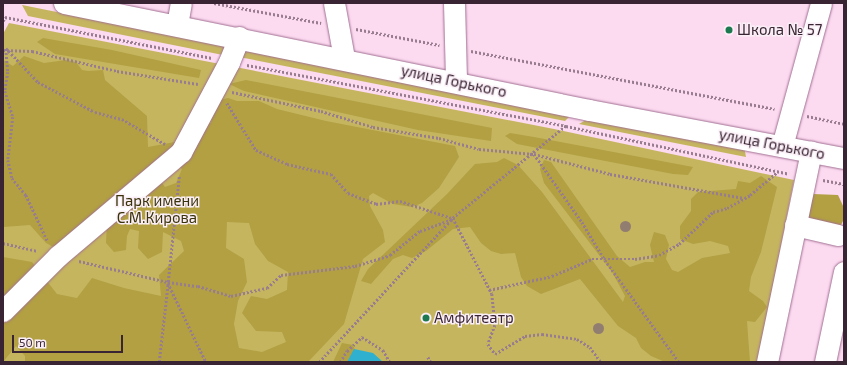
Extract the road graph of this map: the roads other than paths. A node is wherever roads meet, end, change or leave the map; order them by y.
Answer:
1 (64, 3) edge
2 (181, 3) edge
3 (334, 3) edge
4 (455, 3) edge
5 (820, 3) edge
6 (177, 25) junction
7 (238, 37) junction
8 (344, 58) junction
9 (456, 82) junction
10 (782, 146) junction
11 (811, 152) junction
12 (844, 158) edge
13 (795, 225) junction
14 (838, 235) dead end
15 (844, 272) edge
16 (3, 311) edge
17 (767, 362) edge
18 (825, 362) edge

1 - 6 street, улица Горького
2 - 6 street
3 - 8 street
4 - 9 street
5 - 10 street
6 - 7 street, улица Горького
7 - 8 street, улица Горького
7 - 16 street
8 - 9 street, улица Горького
9 - 10 street, улица Горького
10 - 11 street, улица Горького
11 - 12 street, улица Горького
11 - 13 street
13 - 14 street
13 - 17 street
15 - 18 street

